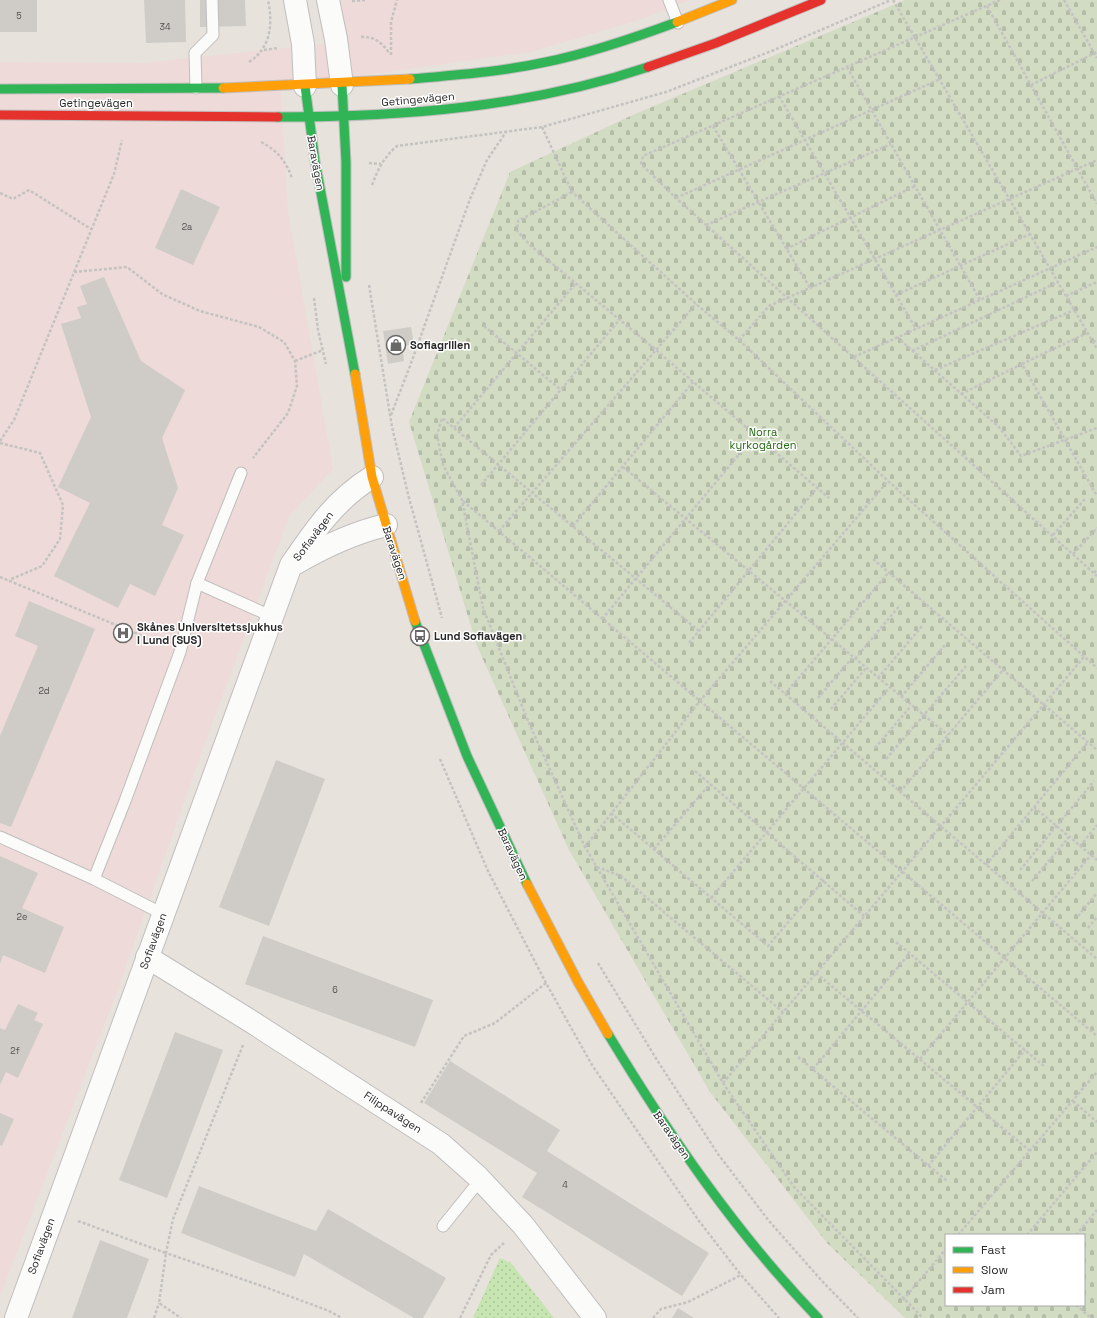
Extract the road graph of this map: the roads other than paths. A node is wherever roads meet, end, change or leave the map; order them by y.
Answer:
1 (212, 0) edge
2 (295, 0) edge
3 (669, 0) edge
4 (732, 0) edge
5 (821, 0) edge
6 (338, 1) edge
7 (678, 23) junction
8 (342, 85) junction
9 (305, 86) junction
10 (196, 88) junction
11 (0, 89) edge
12 (0, 115) edge
13 (308, 117) junction
14 (345, 117) junction
15 (345, 324) junction
16 (241, 473) road end
17 (372, 477) junction
18 (386, 525) junction
19 (291, 565) junction
20 (197, 583) junction
21 (273, 617) junction
22 (0, 837) edge
23 (94, 879) junction
24 (163, 914) junction
25 (147, 957) junction
26 (480, 1179) junction
27 (443, 1226) dead end
28 (16, 1318) edge
29 (595, 1318) edge
30 (818, 1318) edge

1 - 10 lane
2 - 9 street, Baravägen
3 - 7 lane
4 - 7 street, Getingevägen
5 - 14 street, Getingevägen
6 - 8 street, Baravägen
7 - 8 street, Getingevägen
8 - 9 street, Getingevägen
8 - 14 street, Baravägen
9 - 10 street, Getingevägen
9 - 13 street, Baravägen
10 - 11 street, Getingevägen
12 - 13 street, Getingevägen
13 - 14 street, Getingevägen
13 - 15 street, Baravägen
14 - 15 street, Baravägen
15 - 17 street, Baravägen
16 - 20 lane
17 - 18 street, Baravägen
17 - 19 street, Sofiavägen
18 - 19 street, Sofiavägen
18 - 30 street, Baravägen
19 - 21 street, Sofiavägen
20 - 21 lane
20 - 23 lane
21 - 24 street, Sofiavägen
22 - 23 lane
23 - 24 lane
24 - 25 street, Sofiavägen
25 - 26 street, Filippavägen
25 - 28 street, Sofiavägen
26 - 27 lane
26 - 29 street, Filippavägen

